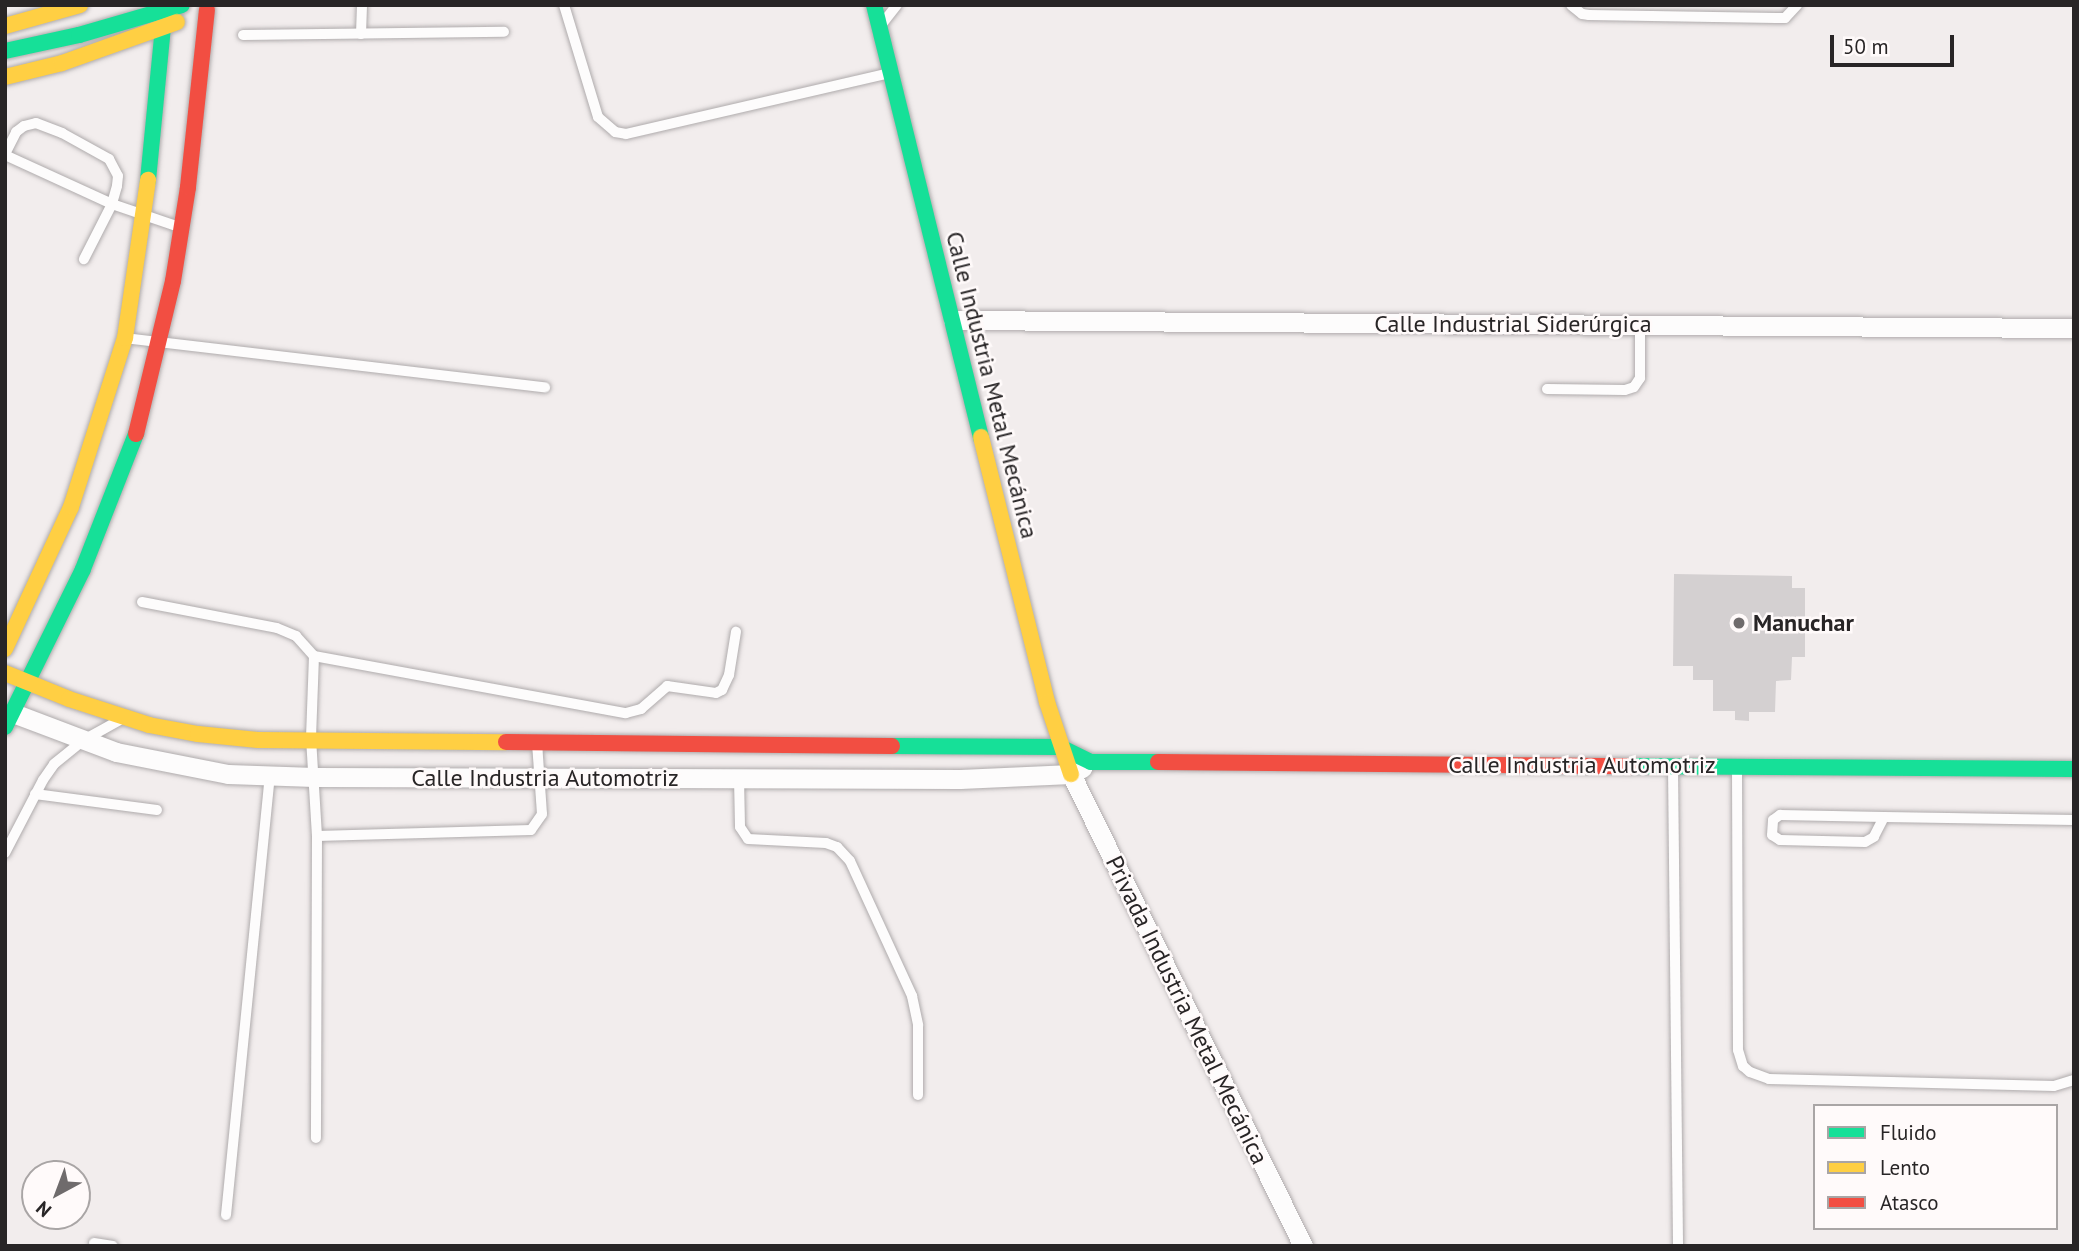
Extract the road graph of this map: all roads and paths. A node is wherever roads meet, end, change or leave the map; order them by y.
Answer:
1 (80, 5) edge
2 (182, 5) edge
3 (362, 5) edge
4 (564, 5) edge
5 (874, 5) edge
6 (897, 5) edge
7 (1571, 5) edge
8 (1797, 5) edge
9 (211, 7) edge
10 (5, 26) edge
11 (879, 26) junction
12 (163, 28) junction
13 (504, 32) dead end
14 (361, 34) junction
15 (243, 35) dead end
16 (5, 51) edge
17 (892, 73) junction
18 (5, 77) edge
19 (5, 155) edge
20 (112, 204) junction
21 (145, 216) junction
22 (181, 228) junction
23 (84, 259) dead end
24 (953, 320) junction
25 (1640, 324) junction
26 (2074, 328) edge
27 (125, 338) junction
28 (160, 342) junction
29 (545, 387) dead end
30 (1547, 389) dead end
31 (142, 602) dead end
32 (736, 632) dead end
33 (5, 649) edge
34 (314, 656) junction
35 (5, 673) edge
36 (27, 683) junction
37 (8, 716) edge
38 (124, 718) junction
39 (311, 738) junction
40 (82, 741) junction
41 (537, 742) junction
42 (1060, 747) junction
43 (1091, 762) junction
44 (1673, 766) junction
45 (1737, 766) junction
46 (2074, 769) edge
47 (1070, 774) junction
48 (270, 776) junction
49 (314, 777) junction
50 (539, 777) junction
51 (739, 778) junction
52 (35, 794) junction
53 (156, 810) dead end
54 (1884, 817) junction
55 (2074, 820) edge
56 (317, 836) junction
57 (7, 842) edge
58 (5, 853) edge
59 (2074, 1080) edge
60 (918, 1095) dead end
61 (316, 1138) dead end
62 (226, 1215) dead end
63 (94, 1243) dead end
64 (113, 1246) edge
65 (1303, 1246) edge
66 (1678, 1246) edge

1 - 10 main road
2 - 16 main road
3 - 14 lane
4 - 17 lane
5 - 11 main road, Calle Industria Metal Mecánica
6 - 11 lane
7 - 8 lane
9 - 12 main road
9 - 22 main road
11 - 17 main road, Calle Industria Metal Mecánica
12 - 18 main road
12 - 21 main road
13 - 14 lane
14 - 15 lane
17 - 24 main road, Calle Industria Metal Mecánica
19 - 20 lane
19 - 20 lane
20 - 21 lane
20 - 23 lane
21 - 22 lane
21 - 27 main road
22 - 28 main road
24 - 25 street, Calle Industrial Siderúrgica
24 - 42 main road, Calle Industria Metal Mecánica
25 - 26 street, Calle Industrial Siderúrgica
25 - 30 lane
27 - 28 lane
27 - 33 main road
28 - 29 lane
28 - 36 main road
31 - 34 lane
32 - 34 lane
34 - 39 lane
35 - 36 main road, Calle Industria Automotriz
36 - 37 main road
36 - 38 main road, Calle Industria Automotriz
37 - 40 street, Calle Industria Automotriz
38 - 39 main road, Calle Industria Automotriz
38 - 40 lane
39 - 41 main road, Calle Industria Automotriz
39 - 49 lane
40 - 48 street, Calle Industria Automotriz
40 - 52 lane
41 - 42 main road, Calle Industria Automotriz
41 - 50 lane
42 - 43 main road, Calle Industria Automotriz
42 - 47 main road, Calle Industria Metal Mecánica
43 - 44 main road, Calle Industria Automotriz
43 - 47 street, Calle Industria Automotriz
44 - 45 main road, Calle Industria Automotriz
44 - 66 lane
45 - 46 main road, Calle Industria Automotriz
45 - 59 lane
47 - 51 street, Calle Industria Automotriz
47 - 65 street, Privada Industria Metal Mecánica
48 - 49 street, Calle Industria Automotriz
48 - 62 lane
49 - 50 street, Calle Industria Automotriz
49 - 56 lane
50 - 51 street, Calle Industria Automotriz
50 - 56 lane
51 - 60 lane
52 - 53 lane
52 - 57 lane
54 - 54 lane
54 - 55 lane
56 - 61 lane
57 - 58 lane
63 - 64 lane

